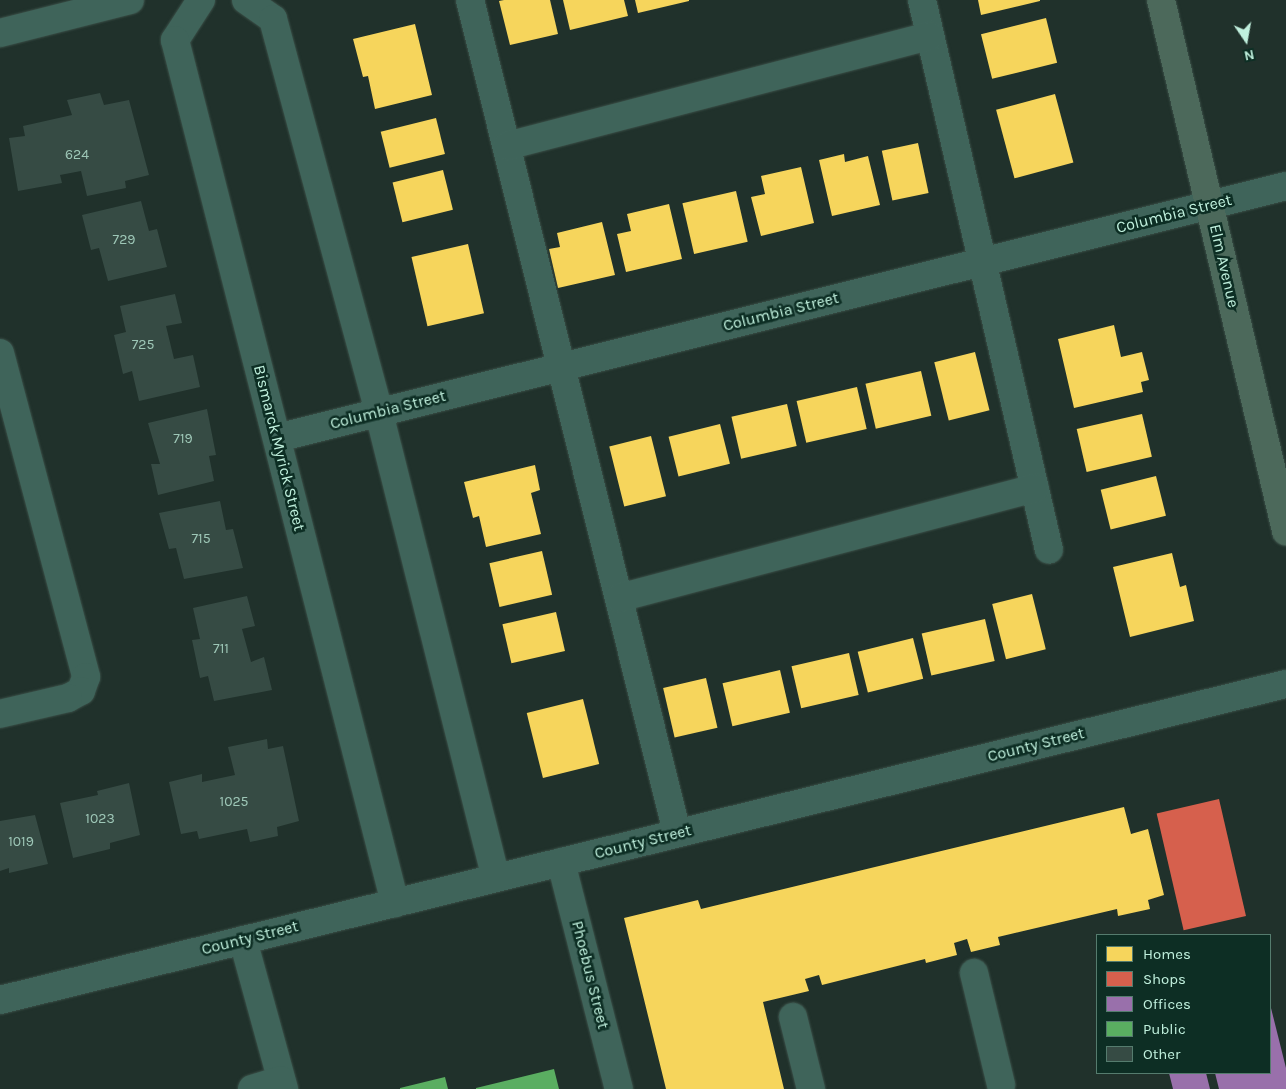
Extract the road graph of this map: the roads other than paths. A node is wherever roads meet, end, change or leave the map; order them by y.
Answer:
1 (130, 0) edge
2 (201, 0) edge
3 (246, 0) edge
4 (470, 0) edge
5 (922, 0) edge
6 (1162, 0) edge
7 (0, 33) edge
8 (930, 36) junction
9 (507, 146) junction
10 (1286, 186) edge
11 (1209, 204) junction
12 (982, 262) junction
13 (0, 353) edge
14 (562, 367) junction
15 (379, 413) junction
16 (277, 438) junction
17 (1035, 488) junction
18 (1286, 531) edge
19 (1049, 550) dead end
20 (619, 598) junction
21 (1286, 684) edge
22 (0, 714) edge
23 (677, 833) junction
24 (561, 862) junction
25 (496, 878) junction
26 (395, 903) junction
27 (243, 940) junction
28 (974, 973) dead end
29 (0, 1000) edge
30 (793, 1017) dead end
31 (283, 1084) edge
32 (1001, 1088) edge
33 (252, 1089) edge
34 (619, 1089) edge
35 (811, 1089) edge

1 - 7 street
2 - 16 street, Bismarck Myrick Street
3 - 15 street
4 - 9 street
5 - 8 street
6 - 11 main road, Elm Avenue
8 - 9 street
8 - 12 street
9 - 14 street
10 - 11 street, Columbia Street
11 - 12 street, Columbia Street
11 - 18 main road, Elm Avenue
12 - 14 street, Columbia Street
12 - 17 street
13 - 22 street
14 - 15 street, Columbia Street
14 - 20 street
15 - 16 street, Columbia Street
15 - 25 street
16 - 26 street, Bismarck Myrick Street
17 - 19 street
17 - 20 street
20 - 23 street
21 - 23 street, County Street
23 - 24 street, County Street
24 - 25 street, County Street
24 - 34 street, Phoebus Street
25 - 26 street, County Street
26 - 27 street, County Street
27 - 29 street, County Street
27 - 31 street
28 - 32 street
30 - 35 street
31 - 33 street

